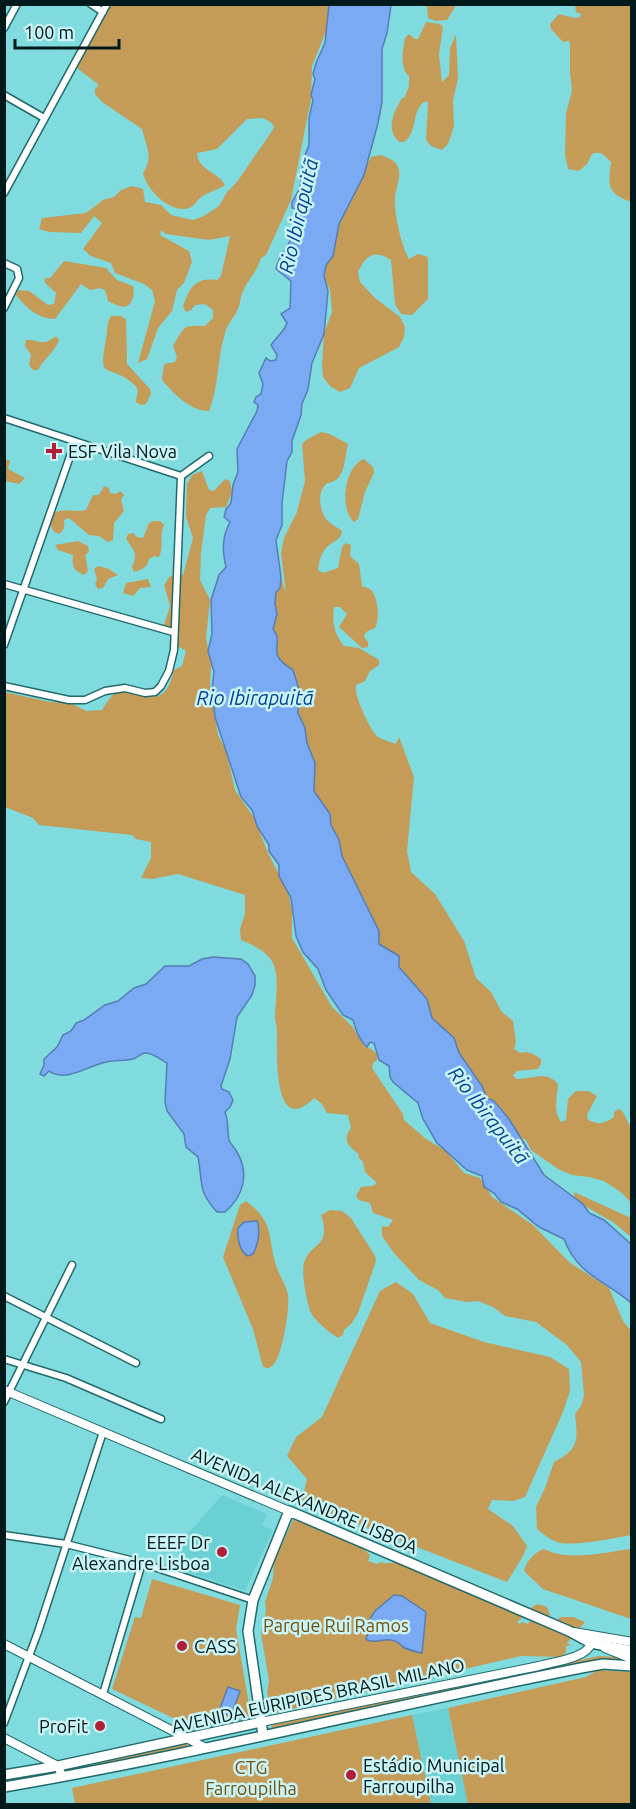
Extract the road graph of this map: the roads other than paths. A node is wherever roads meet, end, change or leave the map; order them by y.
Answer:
1 (17, 4) edge
2 (91, 4) edge
3 (106, 4) edge
4 (103, 12) junction
5 (4, 28) edge
6 (4, 95) edge
7 (44, 118) junction
8 (4, 193) edge
9 (4, 263) edge
10 (4, 308) edge
11 (4, 418) edge
12 (75, 442) junction
13 (209, 456) dead end
14 (181, 477) junction
15 (4, 584) edge
16 (24, 590) junction
17 (173, 632) junction
18 (4, 645) edge
19 (4, 686) edge
20 (72, 1265) dead end
21 (4, 1296) edge
22 (45, 1317) junction
23 (4, 1359) edge
24 (136, 1363) dead end
25 (22, 1365) junction
26 (7, 1391) edge
27 (4, 1402) edge
28 (161, 1419) dead end
29 (103, 1432) junction
30 (289, 1511) junction
31 (4, 1535) edge
32 (66, 1544) junction
33 (142, 1563) junction
34 (253, 1600) junction
35 (569, 1631) junction
36 (632, 1642) edge
37 (591, 1643) junction
38 (4, 1644) edge
39 (632, 1651) edge
40 (28, 1657) junction
41 (632, 1659) edge
42 (632, 1666) edge
43 (103, 1694) junction
44 (261, 1722) junction
45 (4, 1723) edge
46 (263, 1735) junction
47 (4, 1738) edge
48 (188, 1739) junction
49 (206, 1748) junction
50 (58, 1766) junction
51 (4, 1775) edge
52 (62, 1776) junction
53 (4, 1787) edge

1 - 5 street
2 - 4 street
3 - 4 street
4 - 7 street
6 - 7 street
7 - 8 street
9 - 10 street
11 - 12 street
12 - 14 street
12 - 16 street
13 - 14 street
14 - 17 street
15 - 16 street
16 - 17 street
16 - 18 street
17 - 19 street
20 - 22 street
21 - 22 street
22 - 24 street
22 - 25 street
23 - 25 street
25 - 26 street
25 - 28 street
26 - 27 street
26 - 29 street, AVENIDA ALEXANDRE LISBOA
29 - 30 street, AVENIDA ALEXANDRE LISBOA
29 - 32 street
30 - 34 main road
30 - 35 main road, AVENIDA ALEXANDRE LISBOA
31 - 32 street
32 - 33 street
32 - 40 street
33 - 34 street
33 - 43 street
34 - 44 main road
35 - 36 street
35 - 37 main road, AVENIDA ALEXANDRE LISBOA
37 - 39 main road
37 - 41 street
37 - 44 street, AVENIDA EURIPIDES BRASIL MILANO
38 - 40 street
40 - 43 street
40 - 45 street
42 - 46 main road, AVENIDA EURIPIDES BRASIL MILANO
43 - 48 street
44 - 46 main road
44 - 48 main road, AVENIDA EURIPIDES BRASIL MILANO
46 - 49 main road, AVENIDA EURIPIDES BRASIL MILANO
47 - 50 street
48 - 49 street
48 - 50 main road, AVENIDA EURIPIDES BRASIL MILANO
49 - 52 main road, AVENIDA EURIPIDES BRASIL MILANO
50 - 51 main road, AVENIDA EURIPIDES BRASIL MILANO
50 - 52 street
52 - 53 main road, AVENIDA EURIPIDES BRASIL MILANO

